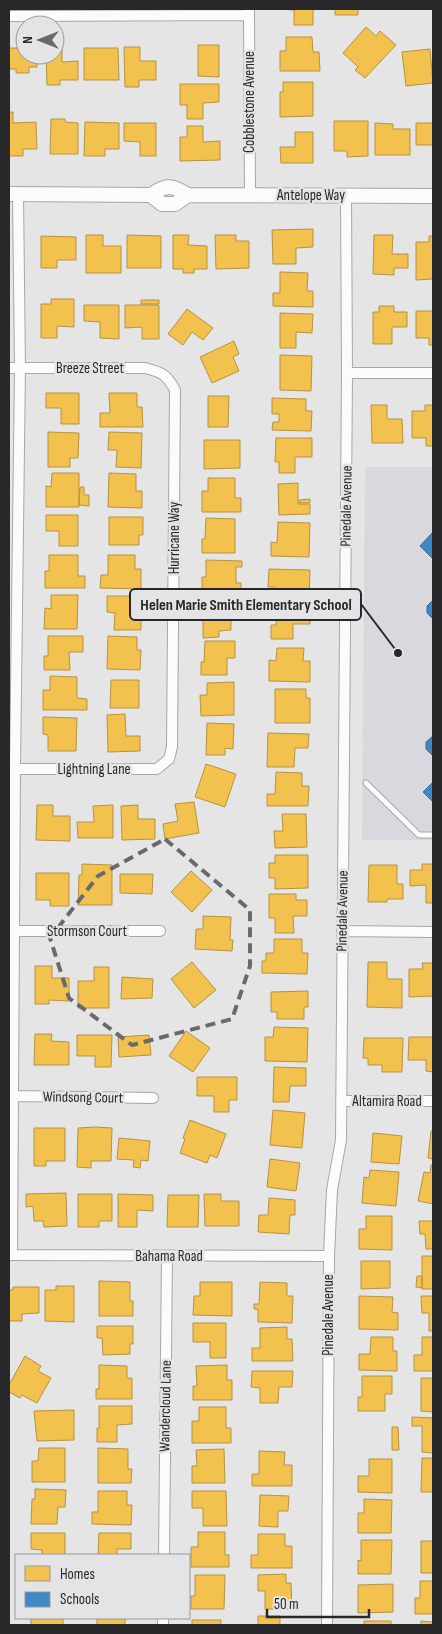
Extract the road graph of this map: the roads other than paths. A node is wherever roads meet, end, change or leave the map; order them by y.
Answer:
1 (87, 12) edge
2 (248, 12) edge
3 (9, 16) edge
4 (14, 194) edge
5 (250, 195) junction
6 (346, 196) junction
7 (433, 196) edge
8 (9, 368) edge
9 (20, 368) junction
10 (347, 373) junction
11 (433, 373) edge
12 (168, 378) joint
13 (14, 530) edge
14 (169, 759) joint
15 (15, 769) junction
16 (366, 783) dead end
17 (433, 835) edge
18 (14, 931) junction
19 (160, 931) dead end
20 (342, 931) junction
21 (433, 932) edge
22 (13, 1096) junction
23 (153, 1098) dead end
24 (341, 1101) junction
25 (433, 1101) edge
26 (10, 1255) edge
27 (167, 1256) junction
28 (329, 1256) junction
29 (164, 1554) edge
30 (327, 1625) edge

1 - 2 street
1 - 3 street
2 - 5 street, Cobblestone Avenue
4 - 5 street, Antelope Way
4 - 9 street
5 - 6 street, Antelope Way
6 - 7 street, Antelope Way
6 - 10 street, Pinedale Avenue
8 - 9 street, Breeze Street
9 - 12 street, Breeze Street
9 - 13 street
10 - 11 street
10 - 20 street, Pinedale Avenue
12 - 14 street, Hurricane Way
13 - 15 street
14 - 15 street, Lightning Lane
15 - 18 street
16 - 17 lane
18 - 19 street, Stormson Court
18 - 22 street
20 - 21 street
20 - 24 street, Pinedale Avenue
22 - 23 street, Windsong Court
22 - 26 street
24 - 25 street, Altamira Road
24 - 28 street, Pinedale Avenue
26 - 27 street, Bahama Road
27 - 28 street, Bahama Road
27 - 29 street, Wandercloud Lane
28 - 30 street, Pinedale Avenue

